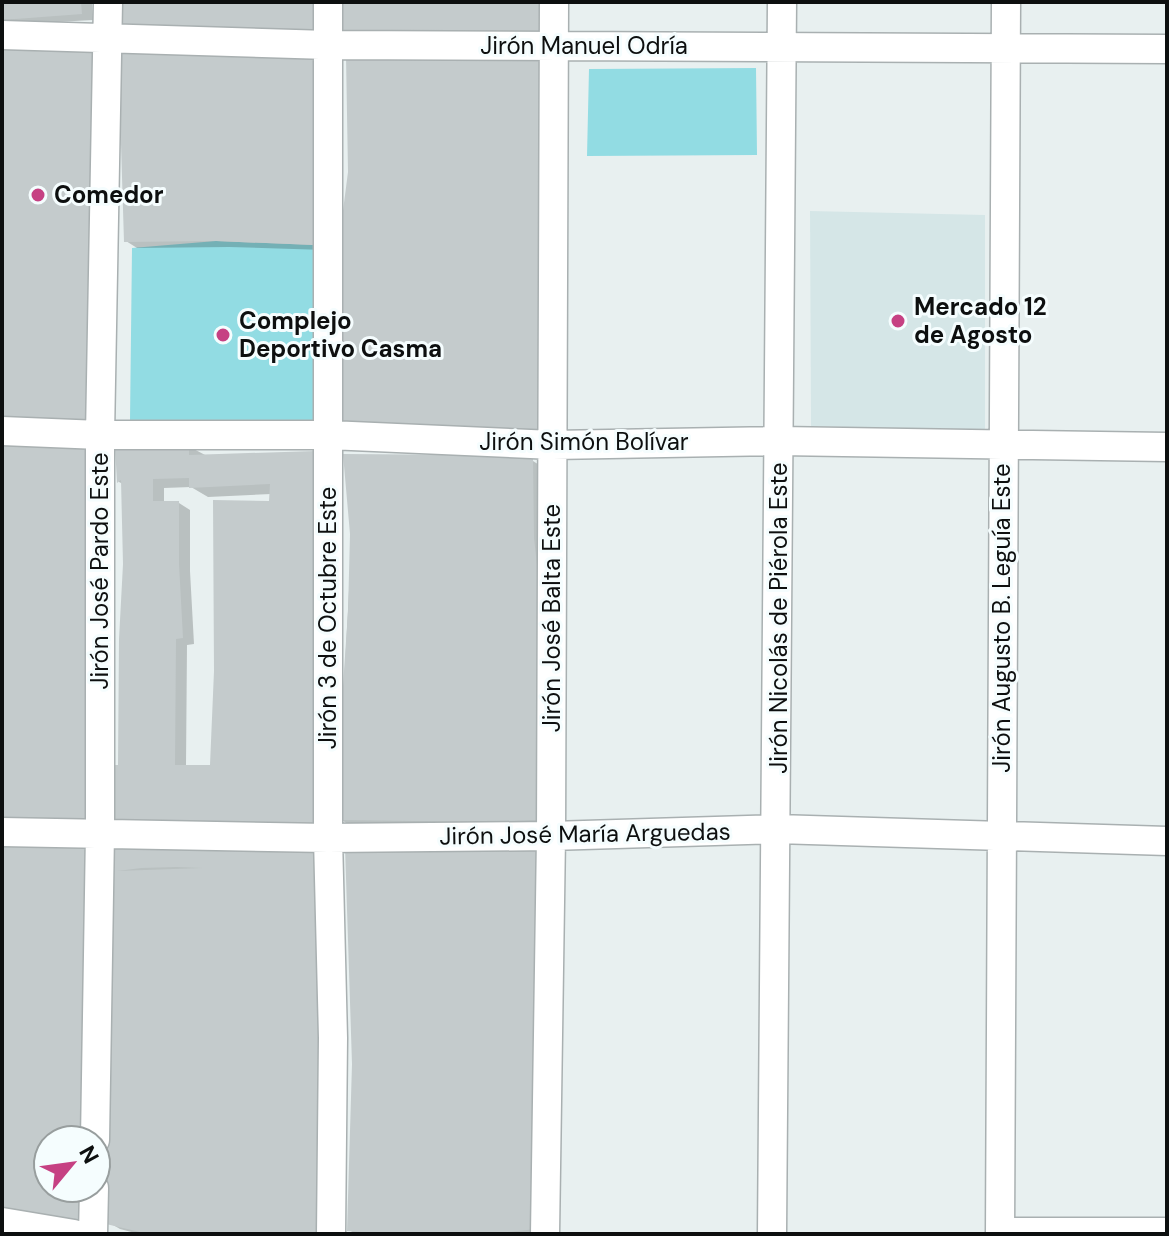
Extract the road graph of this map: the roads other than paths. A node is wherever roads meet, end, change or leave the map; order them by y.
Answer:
1 (108, 2) edge
2 (328, 2) edge
3 (554, 2) edge
4 (782, 2) edge
5 (1006, 2) edge
6 (2, 35) edge
7 (107, 37) junction
8 (328, 45) junction
9 (554, 45) junction
10 (782, 47) junction
11 (1006, 48) junction
12 (1167, 49) edge
13 (2, 431) edge
14 (100, 435) junction
15 (329, 435) junction
16 (780, 441) junction
17 (1003, 444) junction
18 (553, 445) junction
19 (1167, 447) edge
20 (777, 829) junction
21 (2, 832) edge
22 (100, 832) junction
23 (551, 836) junction
24 (1001, 836) junction
25 (328, 838) junction
26 (1167, 841) edge
27 (95, 1124) edge
28 (94, 1204) edge
29 (2, 1222) edge
30 (1167, 1232) edge
31 (1000, 1233) edge
32 (74, 1234) edge
33 (93, 1234) edge
34 (331, 1234) edge
35 (545, 1234) edge
36 (772, 1234) edge

1 - 7 street, Jirón José Pardo Este
2 - 8 street, Jirón 3 de Octubre Este
3 - 9 street, Jirón José Balta Este
4 - 10 street, Jirón Nicolás de Piérola Este
5 - 11 street, Jirón Augusto B. Leguía Este
6 - 7 street, Jirón Manuel Odría
7 - 8 street, Jirón Manuel Odría
7 - 14 street, Jirón José Pardo Este
8 - 9 street, Jirón Manuel Odría
8 - 15 street, Jirón 3 de Octubre Este
9 - 10 street, Jirón Manuel Odría
9 - 18 street, Jirón José Balta Este
10 - 11 street, Jirón Manuel Odría
10 - 16 street, Jirón Nicolás de Piérola Este
11 - 12 street, Jirón Manuel Odría
11 - 17 street, Jirón Augusto B. Leguía Este
13 - 14 street, Jirón Simón Bolívar
14 - 15 street, Jirón Simón Bolívar
14 - 22 street, Jirón José Pardo Este
15 - 18 street, Jirón Simón Bolívar
15 - 25 street, Jirón 3 de Octubre Este
16 - 17 street, Jirón Simón Bolívar
16 - 18 street, Jirón Simón Bolívar
16 - 20 street, Jirón Nicolás de Piérola Este
17 - 19 street, Jirón Simón Bolívar
17 - 24 street, Jirón Augusto B. Leguía Este
18 - 23 street, Jirón José Balta Este
20 - 23 street, Jirón José María Arguedas
20 - 24 street, Jirón José María Arguedas
20 - 36 street, Jirón Nicolás de Piérola Este
21 - 22 street, Jirón José María Arguedas
22 - 25 street, Jirón José María Arguedas
22 - 27 street, Jirón José Pardo Este
23 - 25 street, Jirón José María Arguedas
23 - 35 street, Jirón José Balta Este
24 - 26 street, Jirón José María Arguedas
24 - 31 street, Jirón Augusto B. Leguía Este
25 - 34 street, Jirón 3 de Octubre Este
28 - 33 street
29 - 32 street
30 - 31 street

